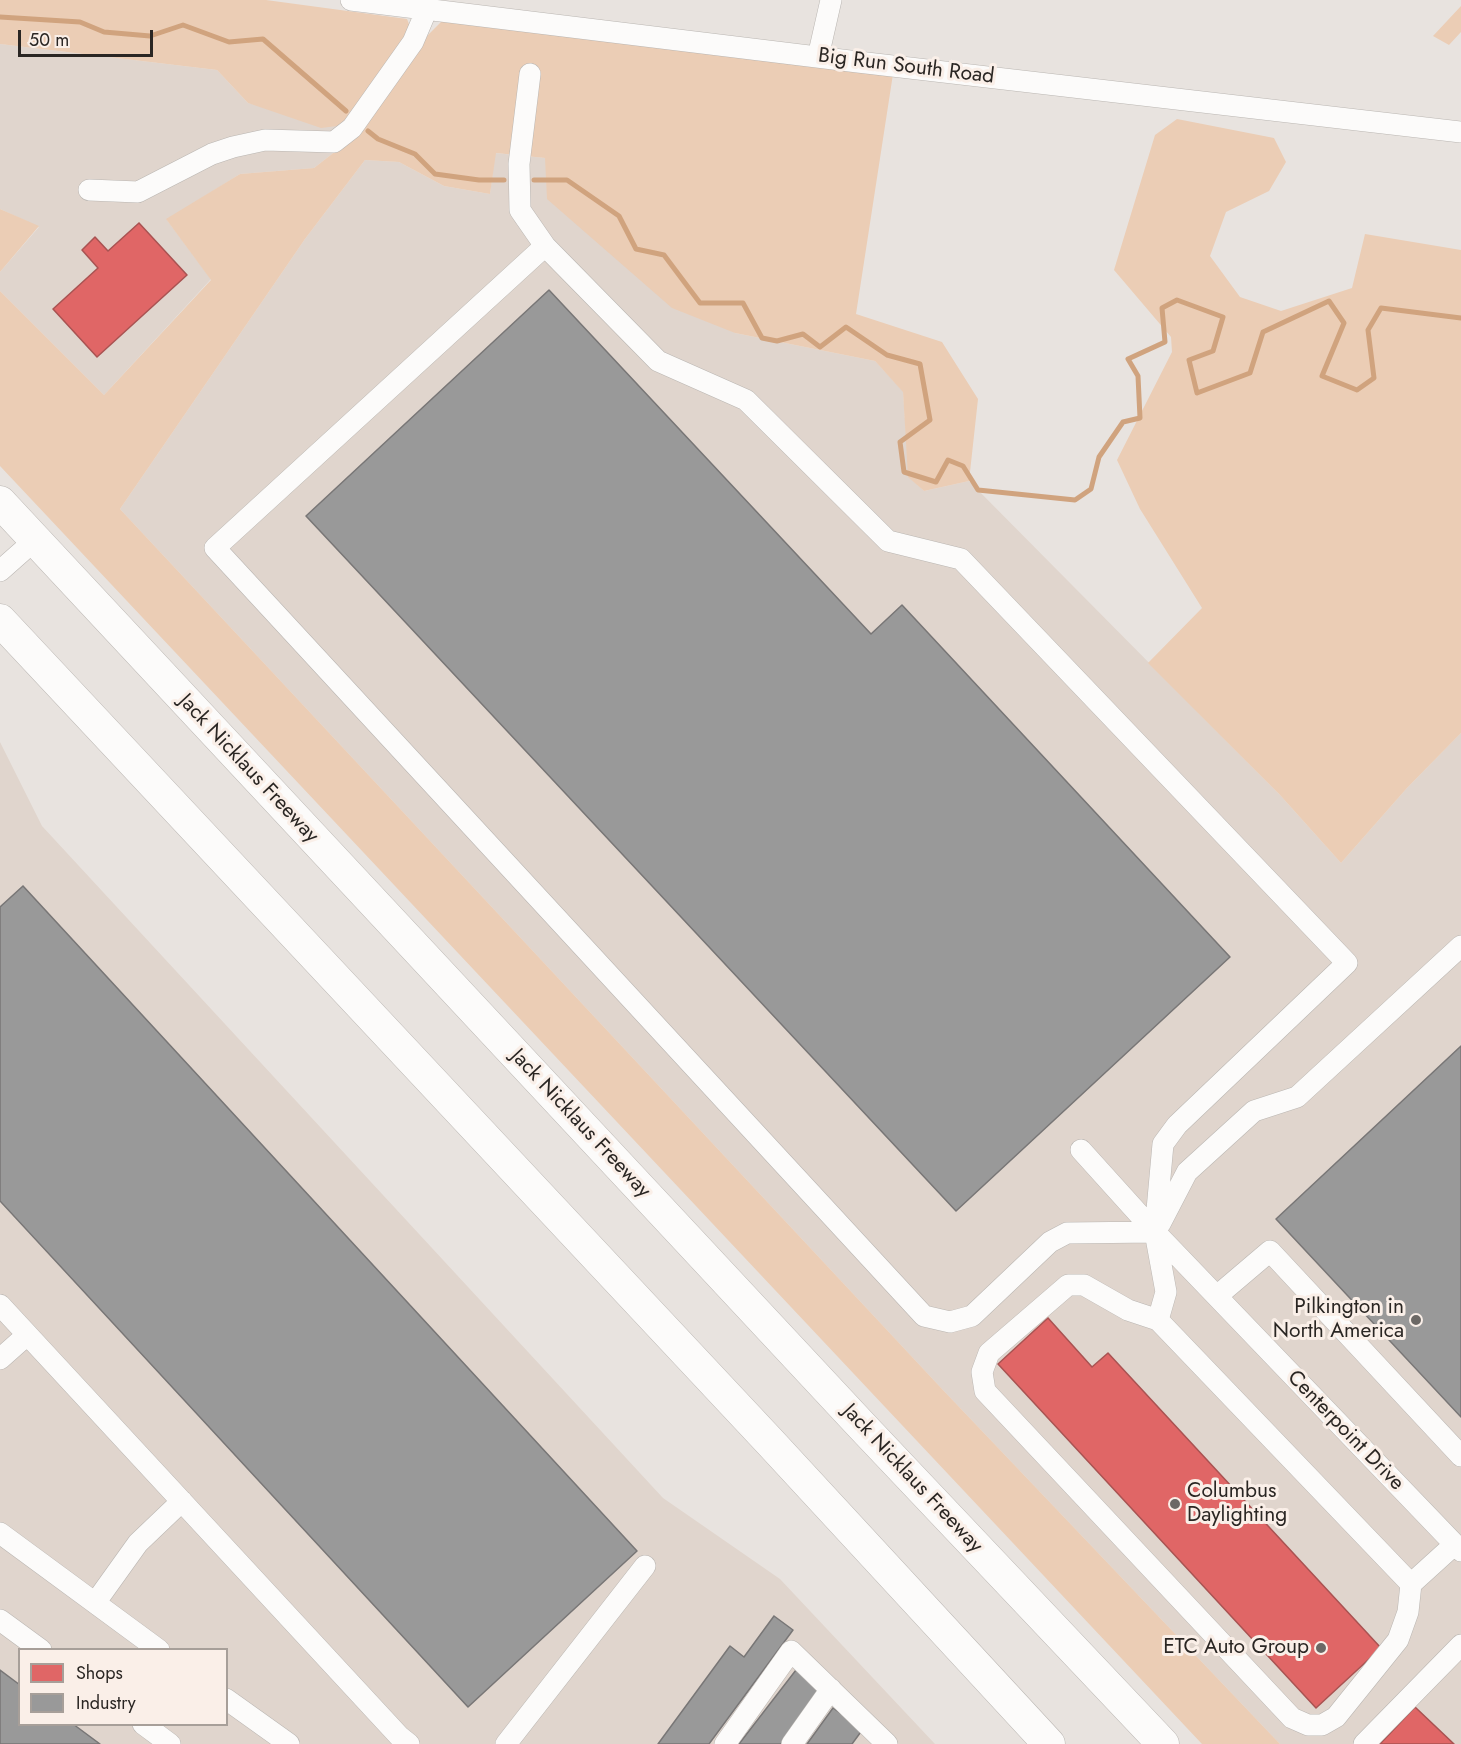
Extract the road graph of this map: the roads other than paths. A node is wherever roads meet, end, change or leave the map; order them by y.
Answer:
1 (351, 0) edge
2 (831, 0) edge
3 (475, 7) edge
4 (427, 9) junction
5 (818, 57) junction
6 (530, 74) dead end
7 (1461, 132) edge
8 (89, 190) dead end
9 (545, 246) junction
10 (0, 502) edge
11 (35, 540) junction
12 (0, 571) edge
13 (0, 620) edge
14 (1461, 946) edge
15 (1081, 1150) dead end
16 (1155, 1232) junction
17 (1216, 1296) junction
18 (0, 1305) edge
19 (1158, 1320) junction
20 (27, 1335) junction
21 (0, 1359) edge
22 (1461, 1456) edge
23 (182, 1501) junction
24 (0, 1533) edge
25 (1458, 1548) edge
26 (645, 1566) dead end
27 (1410, 1584) junction
28 (95, 1603) junction
29 (0, 1620) edge
30 (1461, 1645) edge
31 (38, 1648) edge
32 (156, 1648) edge
33 (831, 1689) junction
34 (228, 1700) edge
35 (144, 1726) edge
36 (875, 1740) edge
37 (170, 1744) edge
38 (289, 1744) edge
39 (409, 1744) edge
40 (506, 1744) edge
41 (725, 1744) edge
42 (792, 1744) edge
43 (1049, 1744) edge
44 (1163, 1744) edge
45 (1364, 1744) edge

1 - 4 street, Big Run South Road
2 - 5 street
3 - 4 street, Big Run South Road
3 - 5 street, Big Run South Road
4 - 8 street
5 - 7 street, Big Run South Road
6 - 9 street
9 - 16 street
9 - 16 street
10 - 11 highway, Jack Nicklaus Freeway
11 - 12 street
11 - 44 highway, Jack Nicklaus Freeway
13 - 43 highway
14 - 16 street
15 - 16 street, Centerpoint Drive
16 - 17 street, Centerpoint Drive
16 - 19 street
17 - 22 street
17 - 25 street, Centerpoint Drive
18 - 20 street
19 - 27 street
19 - 27 street
20 - 21 street
20 - 23 street
23 - 28 street
23 - 39 street
24 - 28 street
25 - 27 street
26 - 40 street
28 - 32 street
29 - 31 street
30 - 45 street
33 - 36 street
33 - 41 street
33 - 42 street
34 - 38 street
35 - 37 street

